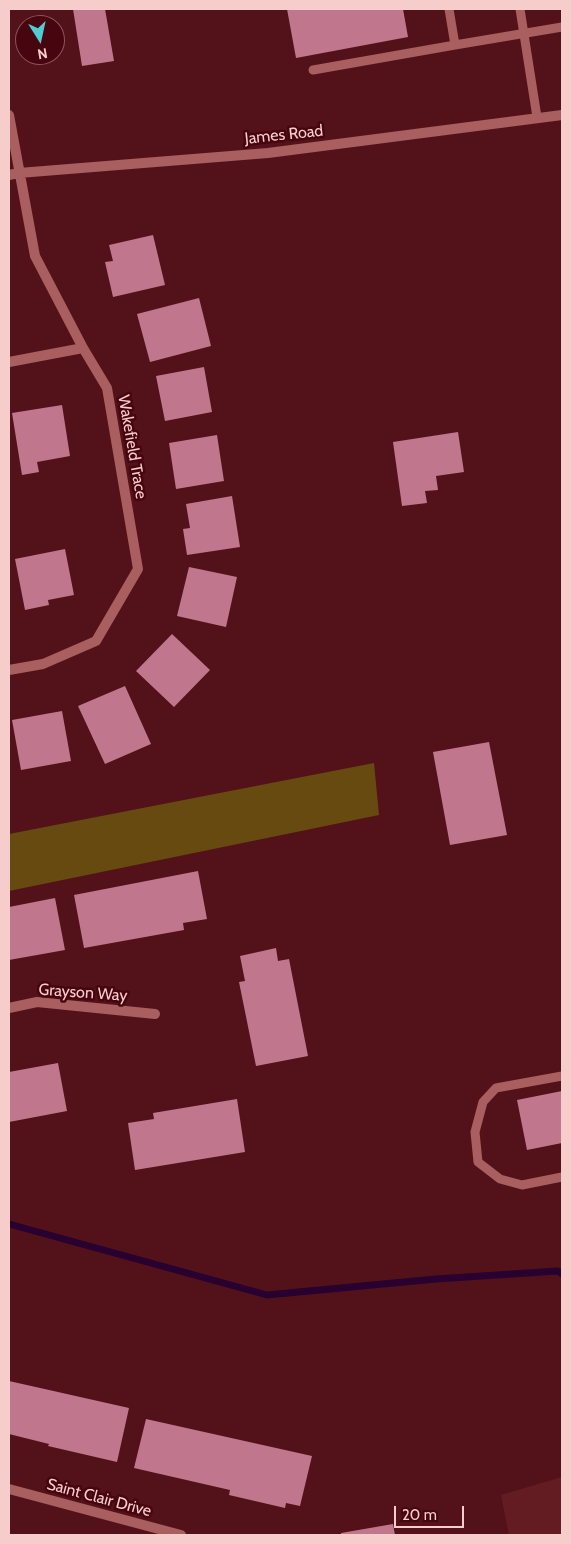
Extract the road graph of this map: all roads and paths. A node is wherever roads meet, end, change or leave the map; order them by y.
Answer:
1 (449, 9) edge
2 (520, 9) edge
3 (562, 27) edge
4 (524, 34) junction
5 (456, 45) junction
6 (313, 70) dead end
7 (562, 114) edge
8 (9, 115) edge
9 (537, 117) junction
10 (14, 174) edge
11 (83, 348) junction
12 (9, 362) edge
13 (9, 670) edge
14 (9, 1008) edge
15 (155, 1014) dead end
16 (562, 1076) edge
17 (562, 1177) edge
18 (9, 1490) edge
19 (181, 1535) edge

1 - 5 lane
2 - 4 lane
3 - 4 lane
4 - 5 lane
4 - 9 lane
5 - 6 lane
7 - 9 street, James Road
8 - 10 street, Wakefield Trace
9 - 10 street, James Road
10 - 11 street, Wakefield Trace
11 - 12 street
11 - 13 street, Wakefield Trace
14 - 15 street, Grayson Way
16 - 17 lane
18 - 19 street, Saint Clair Drive

